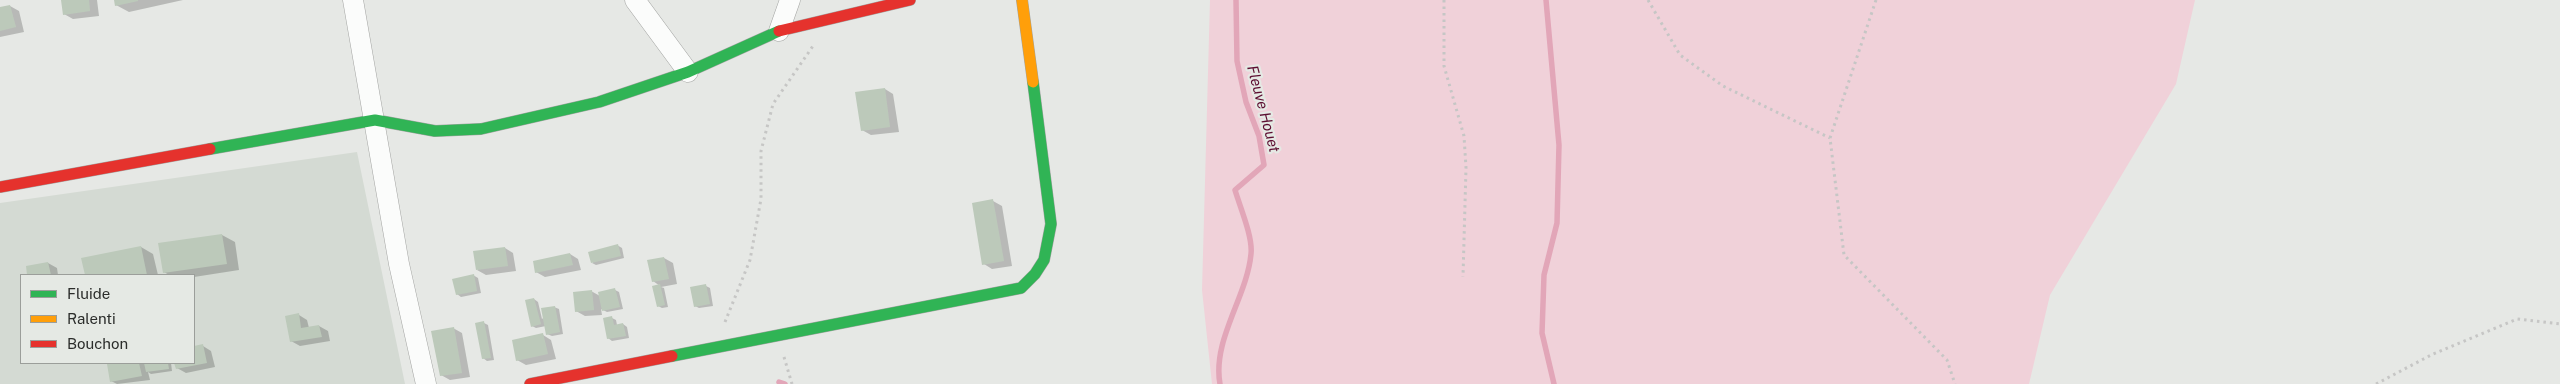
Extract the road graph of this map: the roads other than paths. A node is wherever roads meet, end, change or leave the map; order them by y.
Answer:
1 (353, 0) edge
2 (635, 0) edge
3 (790, 0) edge
4 (910, 0) edge
5 (1022, 0) edge
6 (877, 4) edge
7 (779, 31) junction
8 (688, 72) junction
9 (375, 120) junction
10 (0, 187) edge
11 (426, 384) edge
12 (530, 384) edge

1 - 9 street
2 - 8 street
3 - 7 street
4 - 6 street
5 - 12 street
6 - 7 street
7 - 8 street
8 - 9 street
9 - 10 street
9 - 11 street

